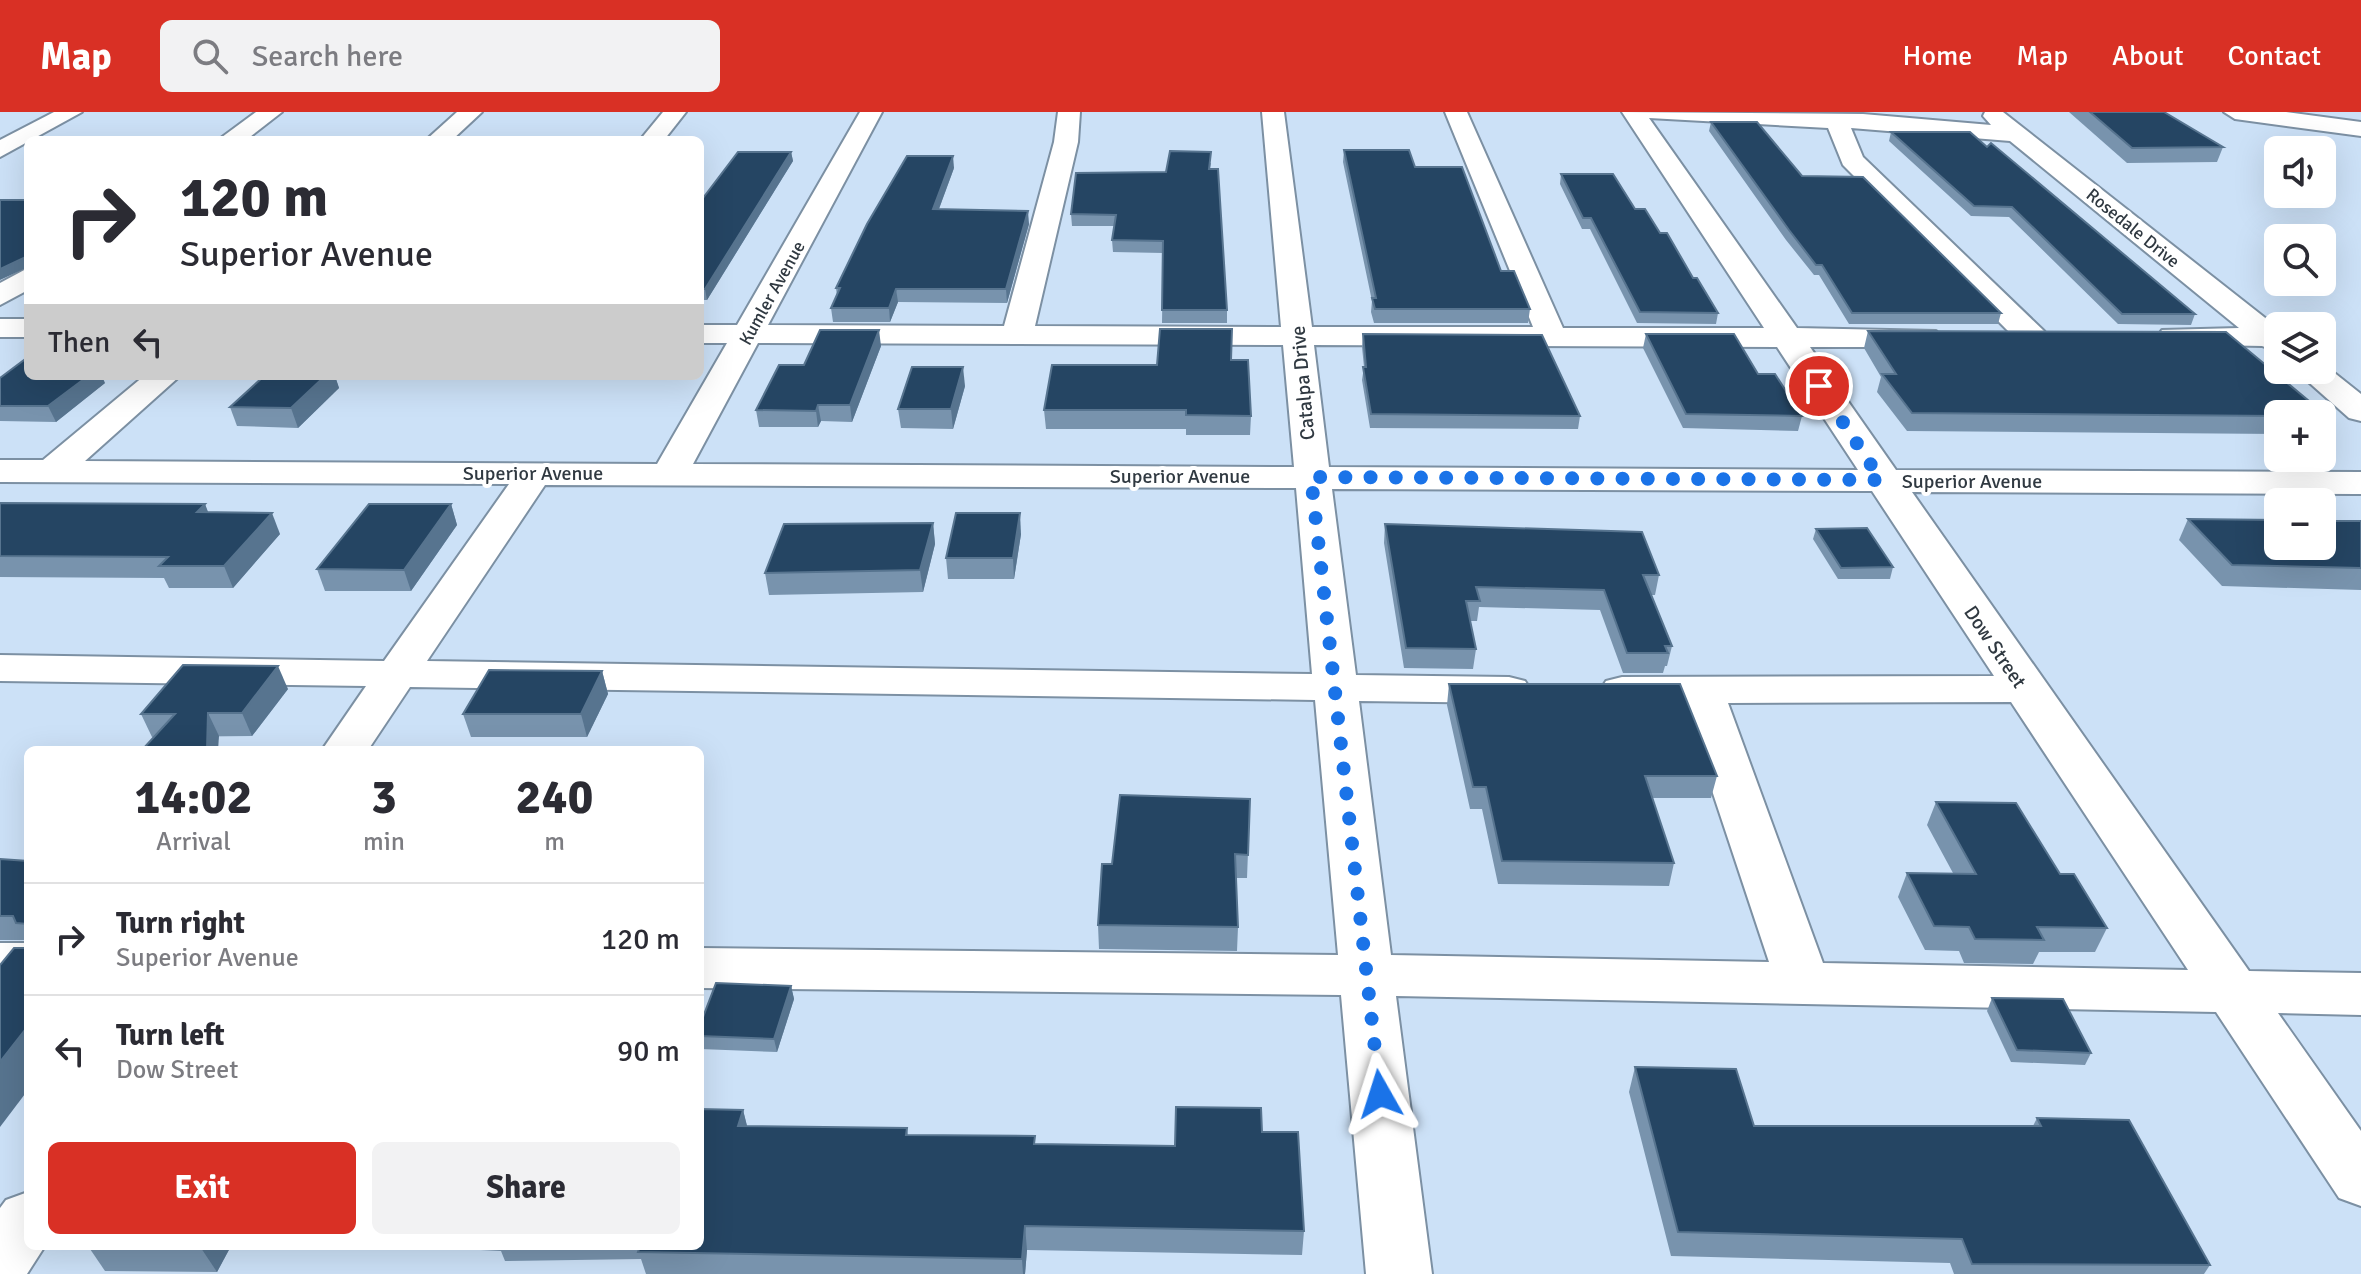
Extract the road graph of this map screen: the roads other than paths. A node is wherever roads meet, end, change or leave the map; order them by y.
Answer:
1 (71, 112) edge
2 (271, 112) edge
3 (471, 112) edge
4 (675, 112) edge
5 (871, 112) edge
6 (1069, 112) edge
7 (1273, 112) edge
8 (1456, 112) edge
9 (1633, 112) edge
10 (1651, 112) edge
11 (1989, 112) edge
12 (2235, 112) edge
13 (1837, 122) junction
14 (2361, 129) edge
15 (2016, 134) junction
16 (26, 136) edge
17 (236, 136) edge
18 (443, 136) edge
19 (655, 136) edge
20 (24, 137) edge
21 (0, 150) edge
22 (24, 280) edge
23 (0, 296) edge
24 (0, 328) edge
25 (24, 328) edge
26 (2264, 332) edge
27 (704, 334) edge
28 (750, 334) junction
29 (1017, 335) junction
30 (1299, 335) junction
31 (1552, 337) junction
32 (2144, 337) edge
33 (1788, 338) junction
34 (2033, 338) junction
35 (2065, 338) edge
36 (2264, 340) edge
37 (159, 380) edge
38 (2328, 384) edge
39 (2361, 411) edge
40 (0, 471) edge
41 (52, 471) junction
42 (670, 473) junction
43 (534, 474) junction
44 (1311, 477) junction
45 (1881, 480) junction
46 (2361, 483) edge
47 (0, 668) edge
48 (399, 672) junction
49 (1335, 689) junction
50 (2024, 689) junction
51 (1542, 690) edge
52 (1590, 690) edge
53 (1701, 690) junction
54 (348, 746) edge
55 (0, 963) edge
56 (24, 963) edge
57 (704, 968) edge
58 (1368, 975) junction
59 (1803, 984) junction
60 (2231, 994) junction
61 (2361, 994) edge
62 (2361, 1180) edge
63 (24, 1225) edge
64 (0, 1260) edge
65 (1399, 1274) edge

1 - 16 street
2 - 17 street
3 - 18 street
4 - 19 street
5 - 28 street, Kumler Avenue
6 - 29 street
7 - 30 street, Catalpa Drive
8 - 31 street
9 - 33 street, Dow Street
10 - 13 street
11 - 15 street, Rosedale Drive
12 - 14 street
13 - 15 street
13 - 34 street
15 - 26 street, Rosedale Drive
20 - 21 street
22 - 23 street
24 - 25 street
27 - 28 street
28 - 29 street
28 - 42 street, Kumler Avenue
29 - 30 street
30 - 31 street
30 - 44 street, Catalpa Drive
31 - 33 street
32 - 36 street
33 - 34 street
33 - 45 street, Dow Street
34 - 35 street
37 - 41 street
38 - 39 street
40 - 41 street, Superior Avenue
41 - 43 street, Superior Avenue
42 - 43 street, Superior Avenue
42 - 44 street, Superior Avenue
43 - 48 street
44 - 45 street, Superior Avenue
44 - 49 street, Catalpa Drive
45 - 46 street, Superior Avenue
45 - 50 street, Dow Street
47 - 48 street
48 - 49 street
48 - 54 street
49 - 51 street
49 - 58 street, Catalpa Drive
50 - 53 street
50 - 60 street, Dow Street
52 - 53 street
53 - 59 street
55 - 56 street
57 - 58 street
58 - 59 street
58 - 65 street, Catalpa Drive
59 - 60 street
60 - 61 street
60 - 62 street, Dow Street
63 - 64 street

